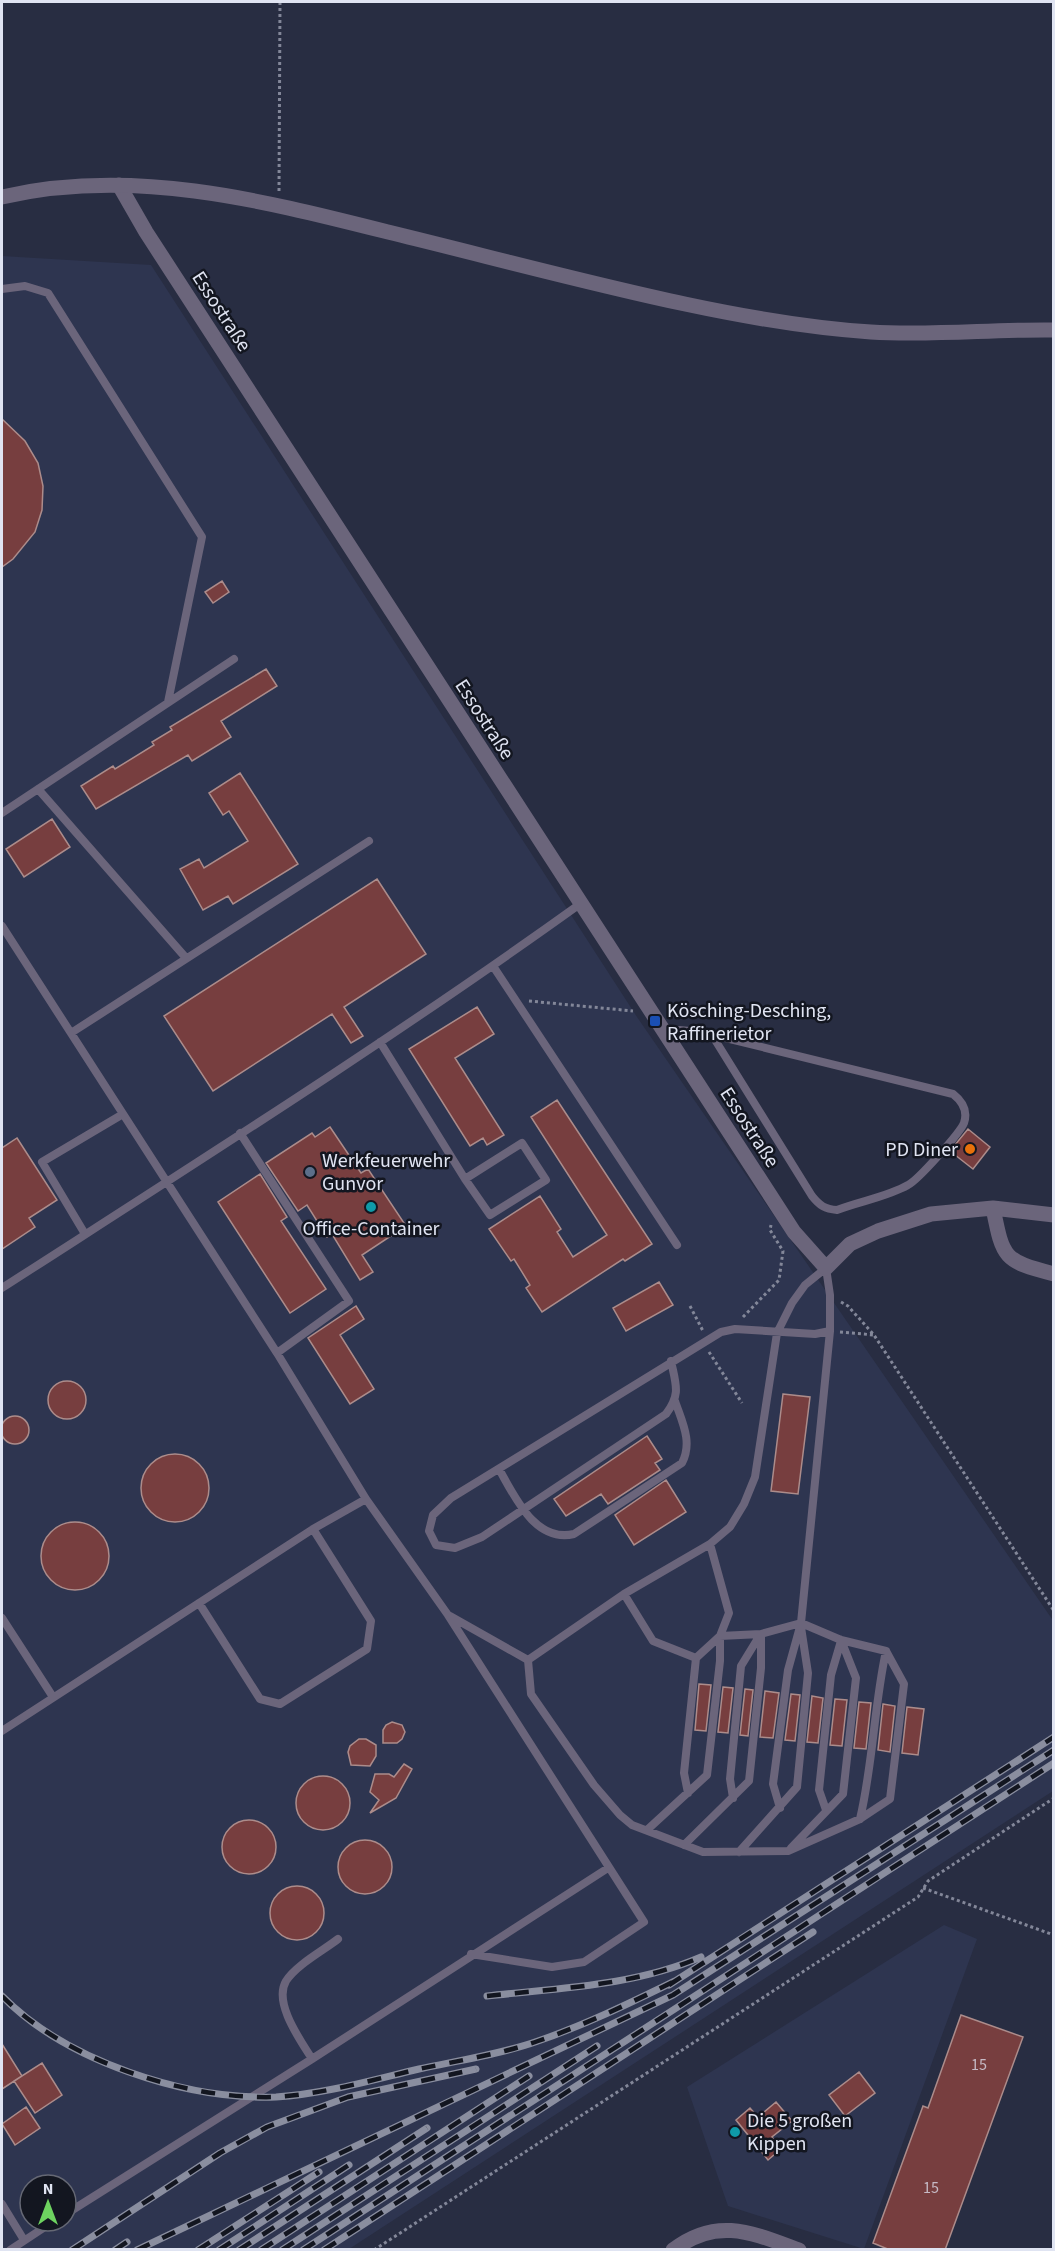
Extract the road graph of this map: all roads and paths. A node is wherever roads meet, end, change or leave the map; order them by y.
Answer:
1 (280, 2) edge
2 (119, 185) junction
3 (2, 197) edge
4 (279, 205) junction
5 (2, 289) edge
6 (1053, 330) edge
7 (234, 659) dead end
8 (168, 702) junction
9 (38, 789) junction
10 (2, 813) edge
11 (369, 841) dead end
12 (580, 904) junction
13 (2, 927) edge
14 (186, 958) junction
15 (493, 966) junction
16 (515, 999) junction
17 (650, 1012) junction
18 (71, 1033) junction
19 (663, 1033) junction
20 (712, 1035) junction
21 (380, 1042) junction
22 (123, 1114) junction
23 (240, 1133) junction
24 (465, 1179) junction
25 (167, 1182) junction
26 (776, 1204) junction
27 (993, 1208) junction
28 (1053, 1215) edge
29 (85, 1234) junction
30 (677, 1245) dead end
31 (826, 1268) junction
32 (1053, 1274) edge
33 (2, 1288) edge
34 (830, 1295) junction
35 (690, 1306) dead end
36 (735, 1329) junction
37 (830, 1331) junction
38 (777, 1333) junction
39 (706, 1341) junction
40 (277, 1353) junction
41 (671, 1361) junction
42 (675, 1401) junction
43 (742, 1403) dead end
44 (499, 1469) junction
45 (366, 1499) junction
46 (521, 1510) junction
47 (314, 1529) junction
48 (710, 1544) junction
49 (624, 1594) junction
50 (200, 1603) junction
51 (1053, 1611) edge
52 (448, 1615) junction
53 (2, 1618) edge
54 (801, 1623) junction
55 (761, 1634) junction
56 (720, 1636) junction
57 (841, 1640) junction
58 (886, 1651) junction
59 (696, 1658) junction
60 (528, 1660) junction
61 (53, 1697) junction
62 (2, 1731) edge
63 (688, 1793) junction
64 (734, 1798) junction
65 (1053, 1798) edge
66 (780, 1808) junction
67 (825, 1810) junction
68 (860, 1819) junction
69 (647, 1830) junction
70 (684, 1845) junction
71 (788, 1851) junction
72 (739, 1852) junction
73 (608, 1868) junction
74 (923, 1888) junction
75 (1053, 1935) edge
76 (338, 1940) dead end
77 (471, 1954) junction
78 (312, 2059) junction
79 (2, 2204) edge
80 (78, 2206) edge
81 (35, 2233) edge
82 (24, 2240) junction
83 (10, 2250) edge
84 (374, 2250) edge
85 (673, 2250) edge
86 (799, 2250) edge

1 - 4 path
2 - 3 street
2 - 4 street
2 - 12 street, Essostraße
4 - 6 street
5 - 8 lane
7 - 8 lane
8 - 9 lane
9 - 10 lane
9 - 14 lane
11 - 14 lane
12 - 15 lane
12 - 17 street, Essostraße
13 - 18 lane
14 - 18 lane
15 - 16 lane
15 - 21 lane
16 - 17 path
16 - 30 lane
17 - 19 street, Essostraße
18 - 22 lane
19 - 20 lane
19 - 26 street, Essostraße
20 - 20 lane
21 - 23 lane
21 - 24 lane
22 - 25 lane
22 - 29 lane
23 - 25 lane
23 - 40 lane
24 - 24 lane
25 - 29 lane
25 - 40 lane
26 - 31 street, Essostraße
26 - 36 path
27 - 28 street
27 - 31 street
27 - 32 street
29 - 33 lane
31 - 34 lane
31 - 38 lane
34 - 37 lane
34 - 51 path
35 - 39 path
36 - 38 lane
36 - 39 lane
37 - 38 lane
37 - 54 lane
38 - 48 lane
39 - 41 lane
39 - 43 path
40 - 45 lane
41 - 42 lane
41 - 44 lane
42 - 46 lane
42 - 46 lane
44 - 46 lane
44 - 46 lane
45 - 47 lane
45 - 52 lane
47 - 50 lane
47 - 50 lane
48 - 49 lane
48 - 56 lane
49 - 59 lane
49 - 60 lane
50 - 61 lane
52 - 60 lane
52 - 73 lane
53 - 61 lane
54 - 55 lane
54 - 57 lane
54 - 66 lane
54 - 66 lane
55 - 56 lane
55 - 64 lane
55 - 64 lane
56 - 59 lane
56 - 63 lane
57 - 58 lane
57 - 67 lane
57 - 67 lane
58 - 68 lane
58 - 68 lane
59 - 63 lane
60 - 69 lane
61 - 62 lane
63 - 69 lane
64 - 70 lane
65 - 74 path
66 - 72 lane
67 - 71 lane
68 - 71 lane
69 - 70 lane
70 - 72 lane
71 - 72 lane
73 - 77 lane
73 - 77 lane
74 - 75 path
74 - 84 path
76 - 78 lane
77 - 78 lane
78 - 80 lane
79 - 82 lane
81 - 82 lane
82 - 83 lane
85 - 86 street

